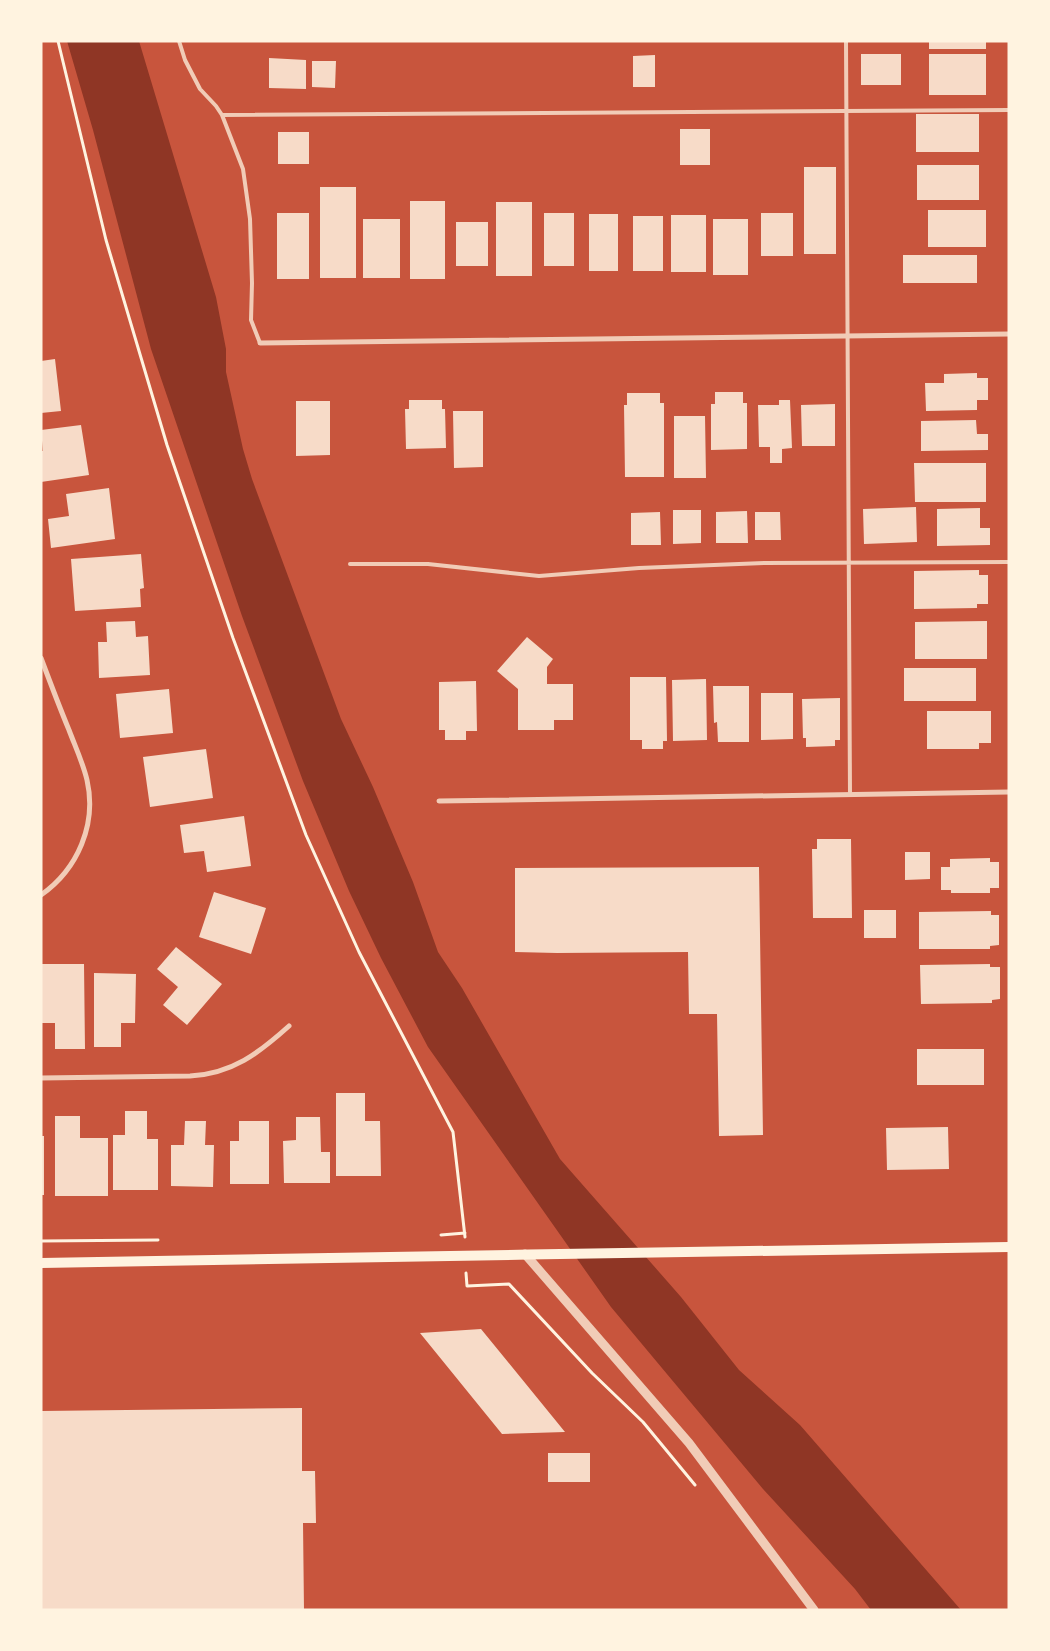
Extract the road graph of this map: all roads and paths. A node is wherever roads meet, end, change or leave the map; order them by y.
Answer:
1 (58, 41) edge
2 (179, 41) edge
3 (846, 41) edge
4 (1009, 110) edge
5 (847, 111) junction
6 (222, 115) junction
7 (1009, 334) edge
8 (848, 336) junction
9 (260, 343) joint
10 (1009, 562) edge
11 (849, 563) junction
12 (350, 564) dead end
13 (41, 658) edge
14 (1009, 792) edge
15 (850, 795) junction
16 (439, 802) dead end
17 (41, 894) edge
18 (288, 1026) dead end
19 (41, 1078) edge
20 (1009, 1247) edge
21 (525, 1254) junction
22 (466, 1255) junction
23 (41, 1263) edge
24 (699, 1490) dead end
25 (814, 1610) edge

1 - 22 path
2 - 6 lane
3 - 5 lane
4 - 5 lane
5 - 6 lane
5 - 8 lane
6 - 9 lane
7 - 8 street
8 - 9 street
8 - 11 lane
10 - 11 lane
11 - 12 lane
11 - 15 lane
13 - 17 street
14 - 15 street
15 - 16 street
18 - 19 street
20 - 21 main road
21 - 22 main road
21 - 25 street
22 - 23 main road
22 - 24 path

